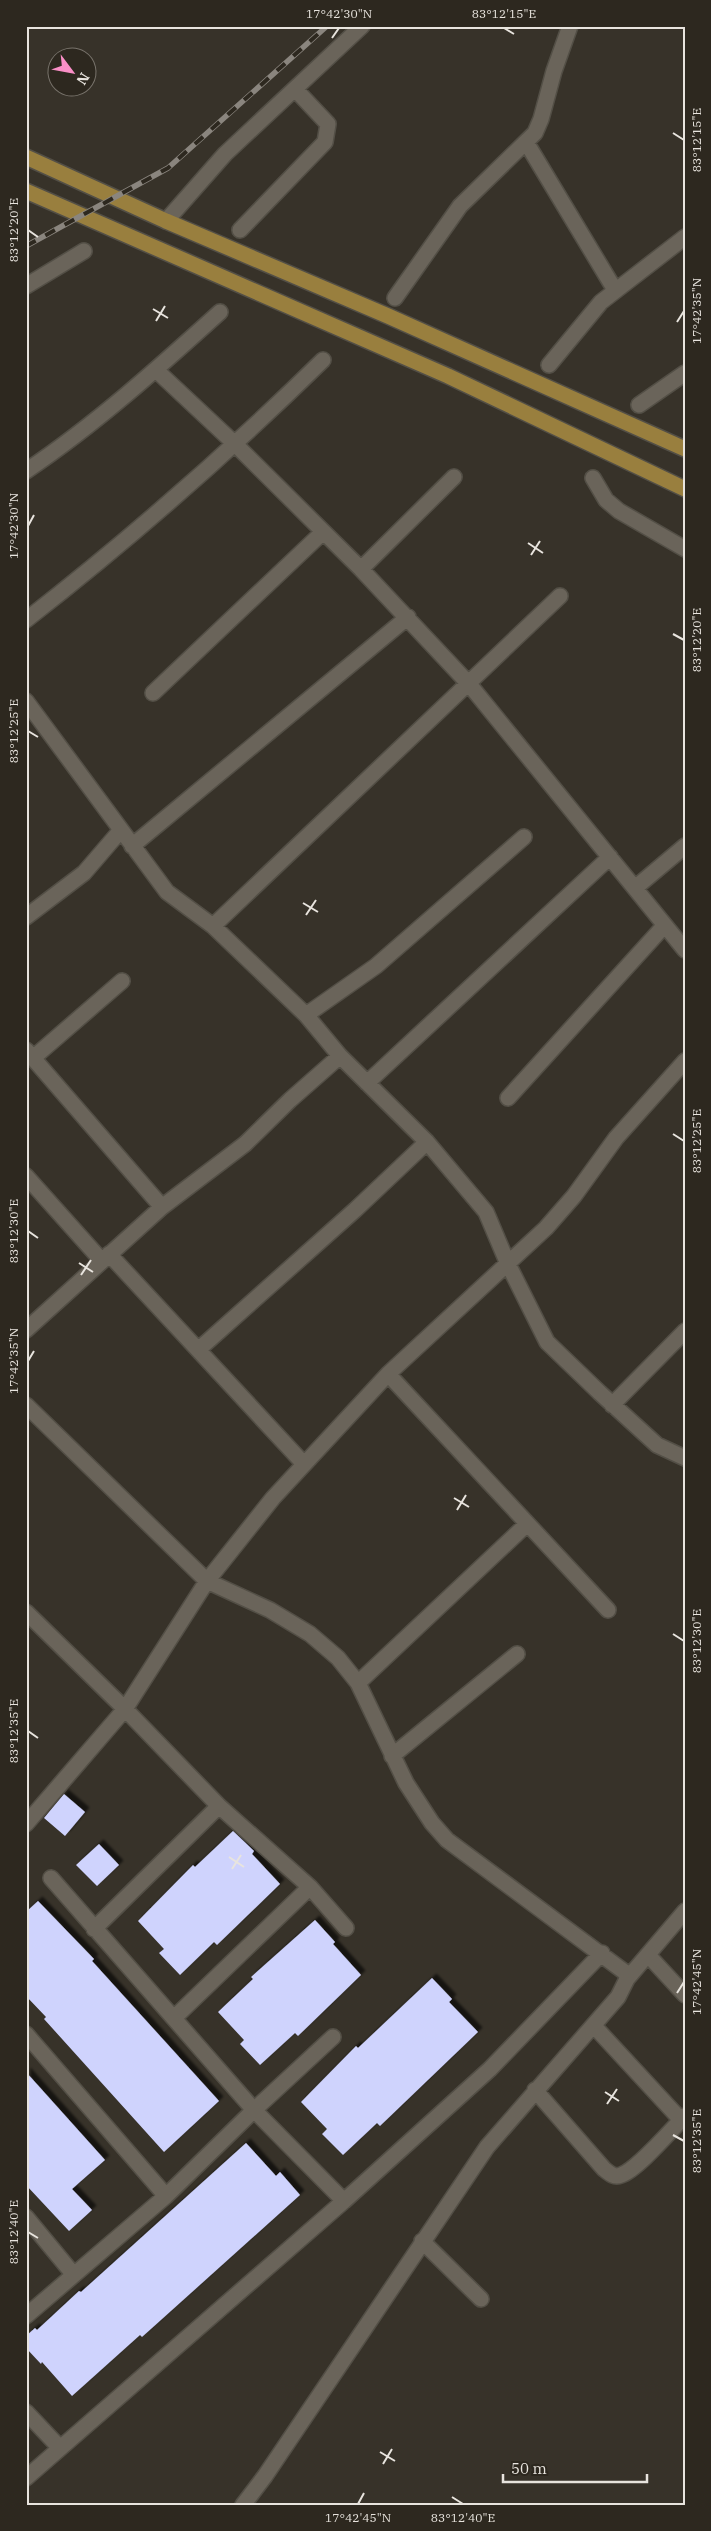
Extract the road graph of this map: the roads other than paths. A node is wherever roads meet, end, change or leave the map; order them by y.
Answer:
1 (362, 26) edge
2 (570, 26) edge
3 (294, 89) junction
4 (526, 142) junction
5 (26, 157) edge
6 (26, 191) edge
7 (166, 221) junction
8 (240, 230) dead end
9 (685, 237) edge
10 (84, 251) dead end
11 (26, 286) edge
12 (615, 290) junction
13 (395, 298) dead end
14 (220, 312) dead end
15 (323, 360) dead end
16 (549, 365) dead end
17 (156, 370) junction
18 (685, 373) edge
19 (639, 405) dead end
20 (235, 444) junction
21 (685, 449) edge
22 (26, 471) edge
23 (454, 477) dead end
24 (594, 478) dead end
25 (685, 489) edge
26 (322, 532) junction
27 (685, 550) edge
28 (361, 569) junction
29 (560, 596) dead end
30 (408, 617) junction
31 (26, 620) edge
32 (469, 684) junction
33 (153, 692) dead end
34 (26, 701) edge
35 (121, 830) junction
36 (524, 837) dead end
37 (132, 846) junction
38 (685, 846) edge
39 (610, 857) junction
40 (634, 888) junction
41 (26, 917) edge
42 (213, 926) junction
43 (664, 926) junction
44 (685, 950) edge
45 (122, 982) dead end
46 (306, 1015) junction
47 (30, 1054) edge
48 (340, 1056) junction
49 (685, 1060) edge
50 (367, 1083) junction
51 (508, 1098) dead end
52 (427, 1142) junction
53 (26, 1176) edge
54 (162, 1207) junction
55 (106, 1258) junction
56 (508, 1264) junction
57 (26, 1330) edge
58 (685, 1331) edge
59 (198, 1350) junction
60 (388, 1374) junction
61 (26, 1405) edge
62 (612, 1405) junction
63 (685, 1458) edge
64 (304, 1464) junction
65 (527, 1524) junction
66 (207, 1581) junction
67 (608, 1610) dead end
68 (26, 1612) edge
69 (517, 1654) dead end
70 (358, 1683) junction
71 (125, 1709) junction
72 (392, 1756) junction
73 (219, 1806) junction
74 (26, 1824) edge
75 (50, 1878) dead end
76 (310, 1887) junction
77 (685, 1911) edge
78 (346, 1928) dead end
79 (94, 1929) junction
80 (602, 1954) junction
81 (648, 1955) junction
82 (627, 1979) junction
83 (685, 1995) edge
84 (174, 2018) junction
85 (594, 2026) junction
86 (26, 2034) edge
87 (333, 2037) dead end
88 (535, 2090) junction
89 (254, 2110) junction
90 (683, 2118) edge
91 (166, 2196) junction
92 (344, 2201) junction
93 (26, 2217) edge
94 (422, 2241) junction
95 (74, 2275) junction
96 (481, 2299) dead end
97 (26, 2316) edge
98 (26, 2412) edge
99 (60, 2448) junction
100 (26, 2478) edge
101 (243, 2505) edge

1 - 3 street
2 - 4 street
3 - 7 street
3 - 8 street
4 - 12 street
4 - 13 street
5 - 7 main road
6 - 25 main road
7 - 21 main road
9 - 12 street
10 - 11 street
12 - 16 street
14 - 17 street
15 - 20 street
17 - 20 street
17 - 22 street
18 - 19 street
20 - 26 street
20 - 31 street
23 - 28 street
24 - 27 street
26 - 28 street
26 - 33 street
28 - 30 street
29 - 32 street
30 - 32 street
30 - 37 street
32 - 39 street
32 - 42 street
34 - 35 street
35 - 37 street
35 - 41 street
36 - 46 street
37 - 42 street
38 - 40 street
39 - 40 street
39 - 50 street
40 - 43 street
42 - 46 street
43 - 44 street
43 - 51 street
45 - 47 street
46 - 48 street
47 - 54 street
48 - 50 street
48 - 54 street
49 - 56 street
50 - 52 street
52 - 56 street
52 - 59 street
53 - 55 street
54 - 55 street
55 - 57 street
55 - 59 street
56 - 60 street
56 - 62 street
58 - 62 street
59 - 64 street
60 - 64 street
60 - 65 street
61 - 66 street
62 - 63 street
64 - 66 street
65 - 67 street
65 - 70 street
66 - 70 street
66 - 71 street
68 - 71 street
69 - 72 street
70 - 72 street
71 - 73 street
71 - 74 street
72 - 80 street
73 - 76 street
73 - 79 street
75 - 79 street
76 - 78 street
76 - 84 street
77 - 81 street
79 - 84 street
80 - 82 street
80 - 92 street
81 - 82 street
81 - 83 street
82 - 85 street
84 - 89 street
85 - 88 street
85 - 90 street
86 - 91 street
87 - 89 street
88 - 90 street
88 - 94 street
89 - 91 street
89 - 92 street
91 - 95 street
92 - 99 street
93 - 95 street
94 - 96 street
94 - 101 street
95 - 97 street
98 - 99 street
99 - 100 street

